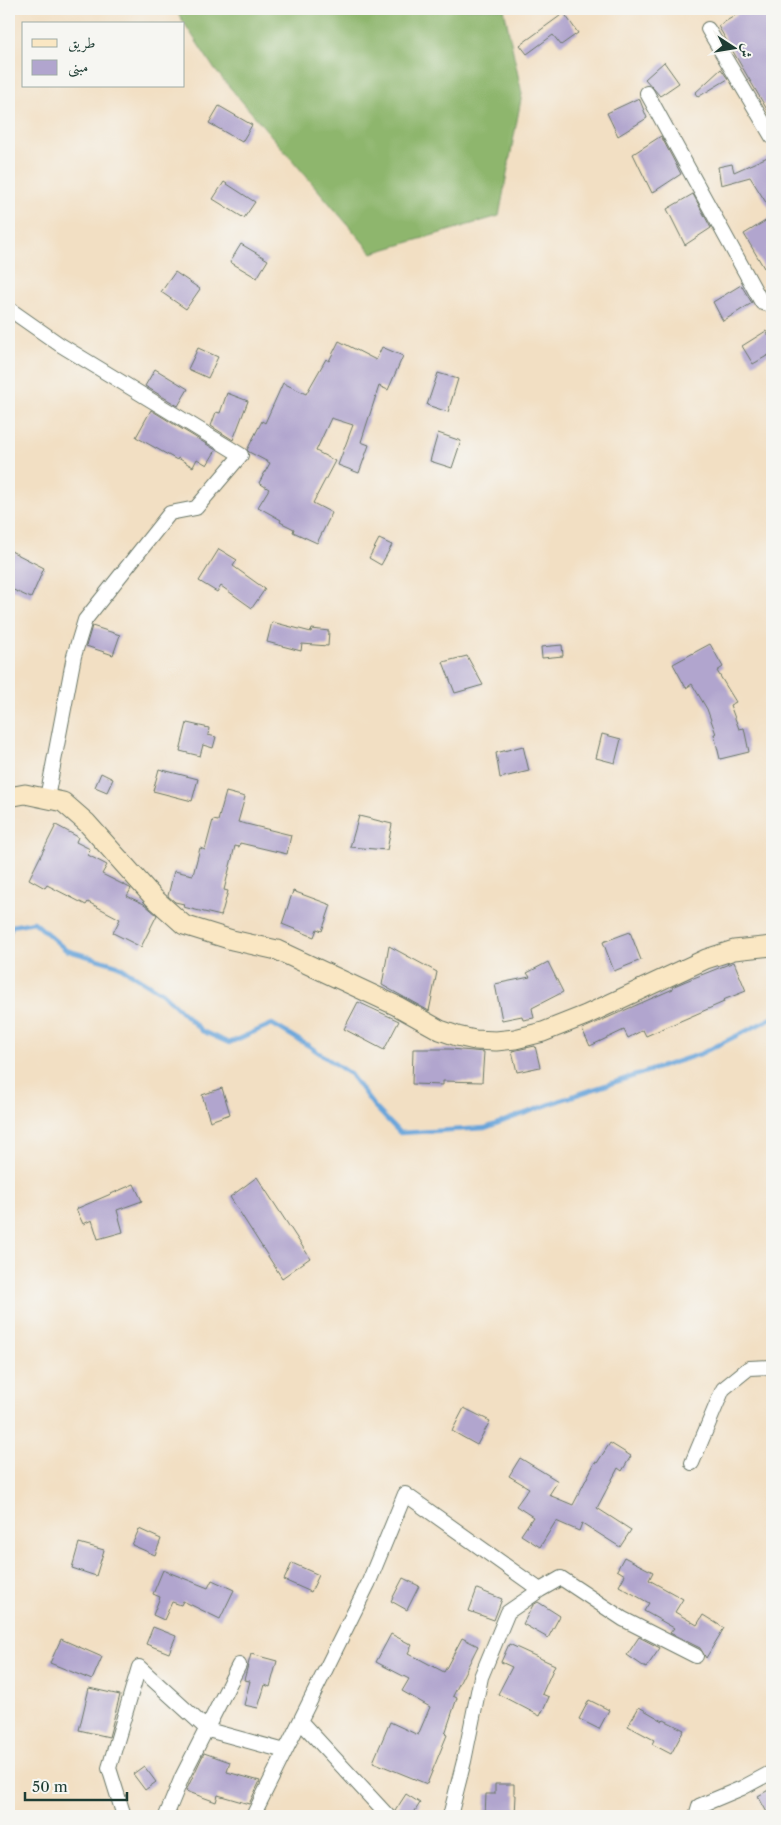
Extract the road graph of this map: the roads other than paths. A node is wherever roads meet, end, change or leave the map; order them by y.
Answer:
1 (708, 29) dead end
2 (647, 93) dead end
3 (772, 137) edge
4 (772, 305) edge
5 (9, 309) edge
6 (9, 797) edge
7 (47, 798) junction
8 (772, 946) edge
9 (772, 1367) edge
10 (692, 1463) dead end
11 (540, 1590) junction
12 (696, 1656) dead end
13 (239, 1665) dead end
14 (301, 1722) junction
15 (208, 1730) junction
16 (285, 1751) junction
17 (772, 1772) edge
18 (124, 1816) edge
19 (166, 1816) edge
20 (253, 1816) edge
21 (388, 1816) edge
22 (450, 1816) edge
23 (696, 1816) edge

1 - 3 street
2 - 4 street
5 - 7 street
6 - 7 main road
7 - 8 main road
9 - 10 street
11 - 12 street
11 - 14 street
11 - 22 street
13 - 15 street
14 - 16 street
14 - 21 street
15 - 16 street
15 - 18 street
15 - 19 street
16 - 20 street
17 - 23 street

